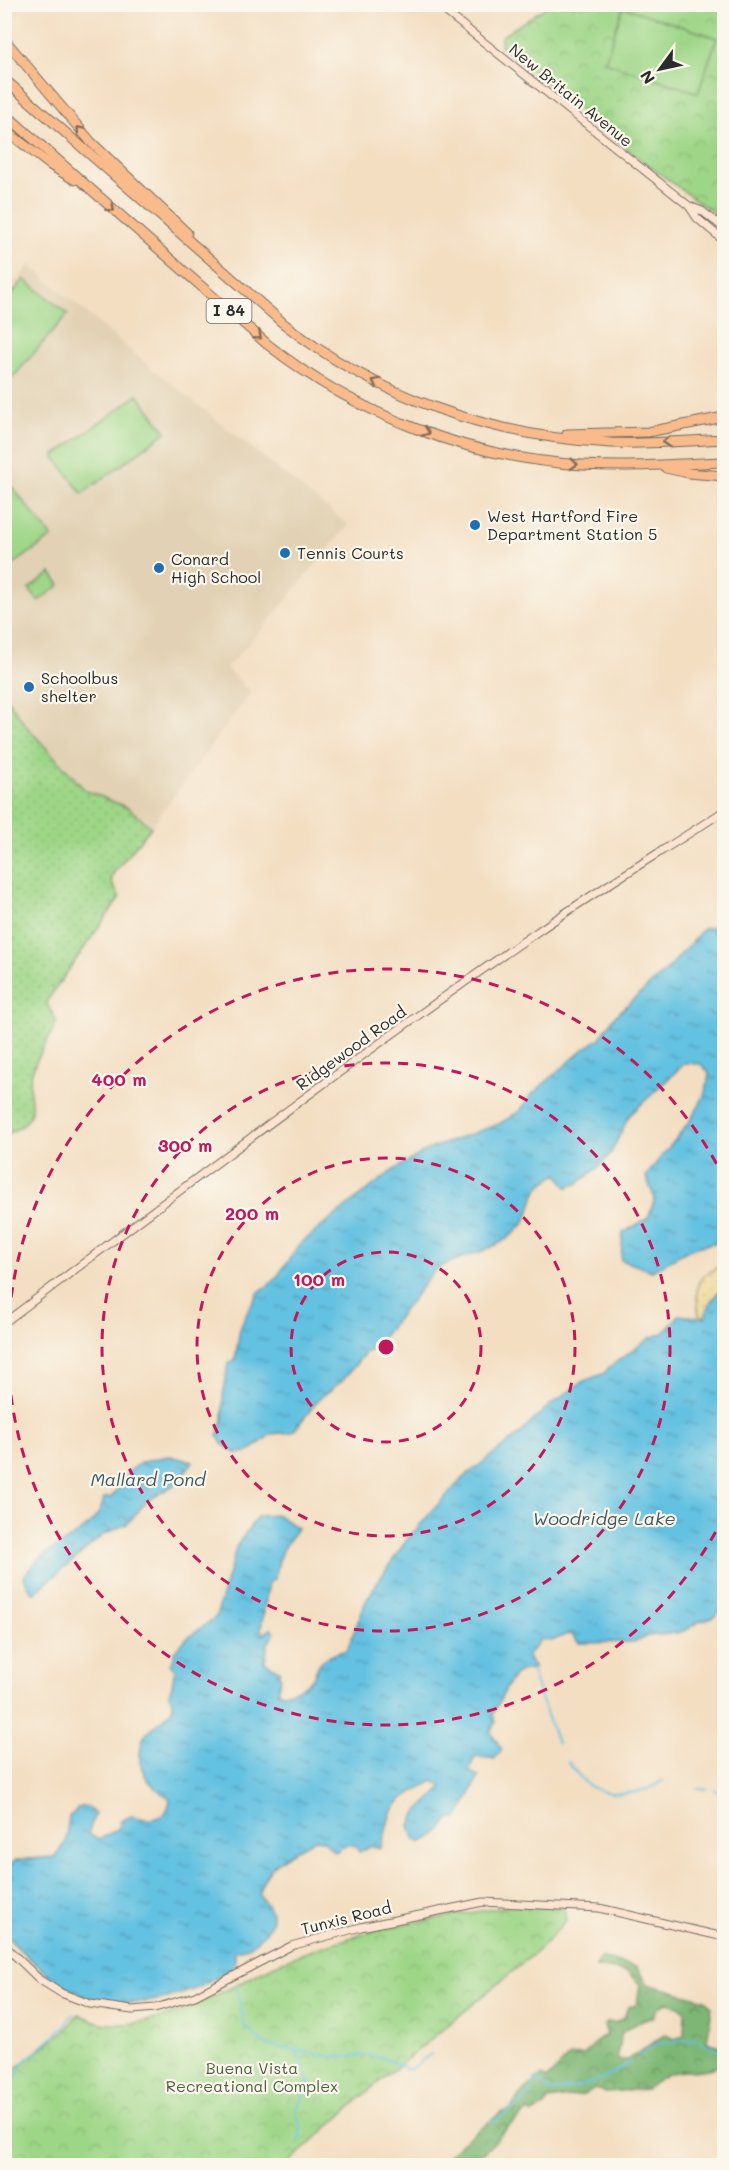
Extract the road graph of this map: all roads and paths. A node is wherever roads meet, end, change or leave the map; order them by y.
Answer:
1 (436, 4) edge
2 (4, 39) edge
3 (4, 79) edge
4 (4, 113) edge
5 (4, 129) edge
6 (88, 187) junction
7 (689, 206) junction
8 (724, 228) edge
9 (724, 241) edge
10 (211, 260) junction
11 (724, 417) edge
12 (550, 437) junction
13 (724, 439) edge
14 (724, 462) edge
15 (658, 465) junction
16 (724, 476) edge
17 (724, 811) edge
18 (4, 1323) edge
19 (724, 1937) edge
20 (4, 1945) edge

1 - 7 main road, New Britain Avenue
10 -> 2 highway
3 - 10 highway, I 84
4 - 6 highway, I 84
5 - 6 highway
6 -> 15 highway, I 84
7 - 8 main road, New Britain Avenue
7 - 9 main road, New Britain Avenue
12 -> 10 highway, I 84
11 - 12 highway
13 -> 12 highway, I 84
14 - 15 highway, I 84
15 - 16 highway
17 - 18 main road, Ridgewood Road
19 - 20 main road, Tunxis Road

